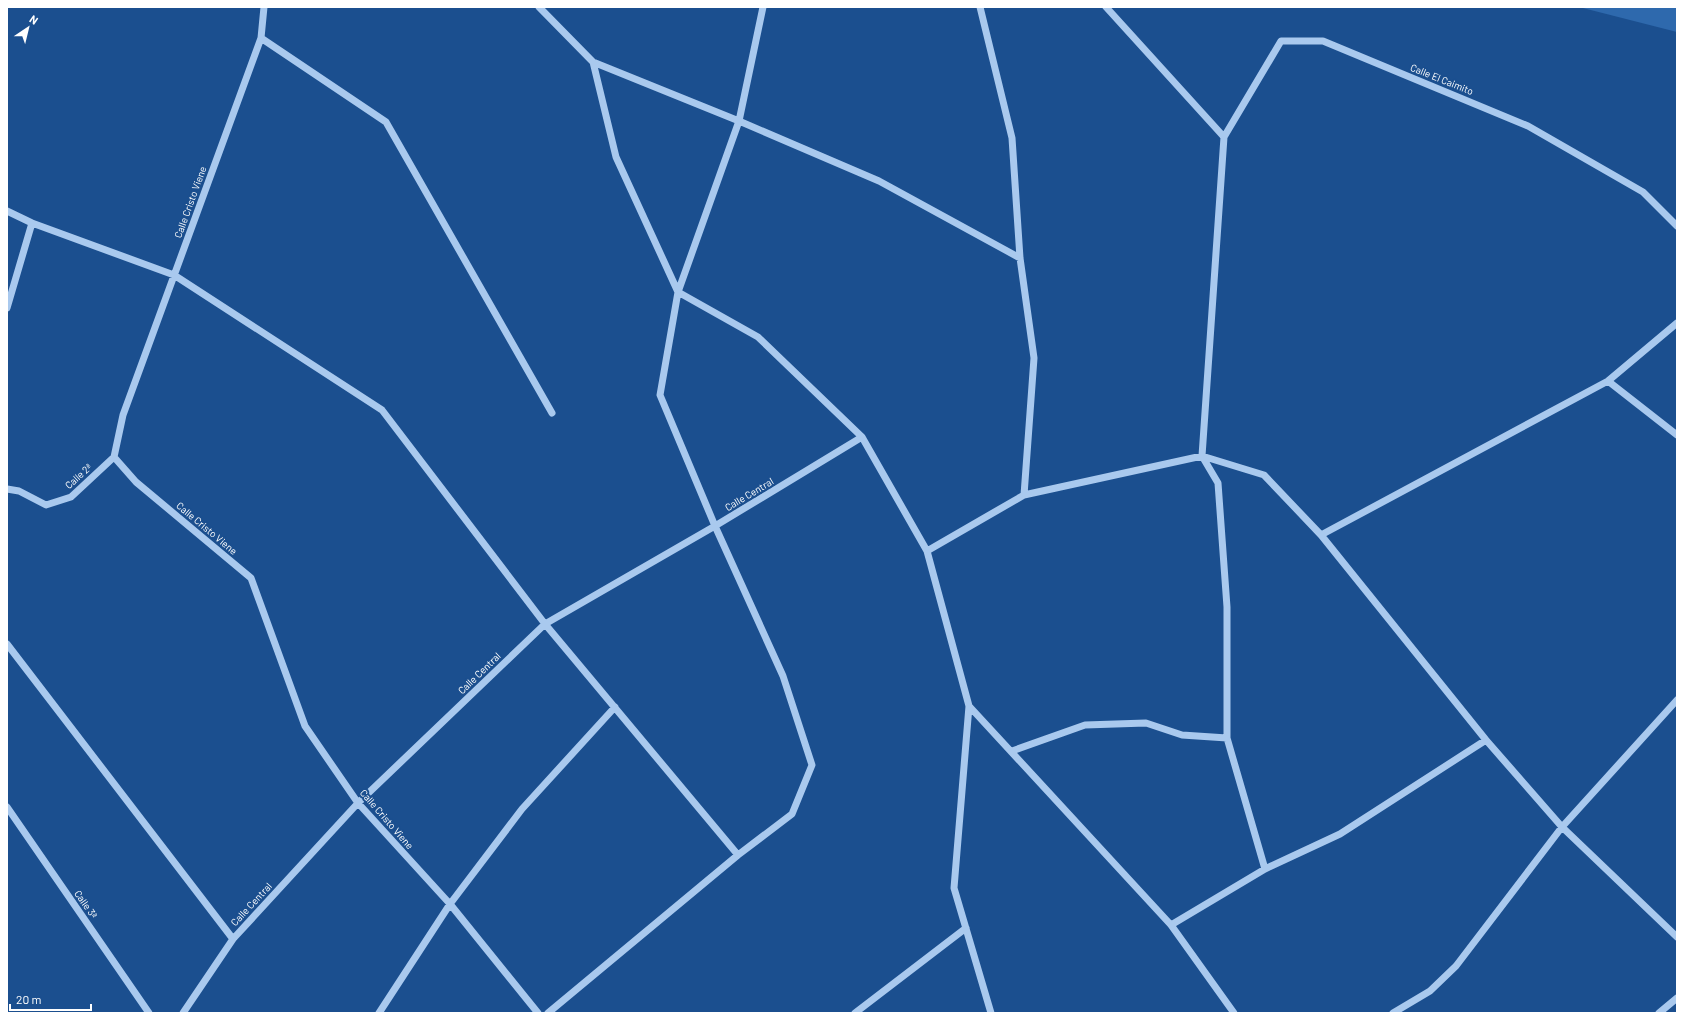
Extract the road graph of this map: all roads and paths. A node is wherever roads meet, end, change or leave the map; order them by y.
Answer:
1 (264, 7) edge
2 (539, 7) edge
3 (763, 7) edge
4 (980, 7) edge
5 (1106, 7) edge
6 (261, 38) junction
7 (593, 62) junction
8 (739, 121) junction
9 (1224, 137) junction
10 (7, 211) edge
11 (32, 223) junction
12 (1677, 226) edge
13 (1020, 258) junction
14 (174, 275) junction
15 (678, 292) junction
16 (7, 308) edge
17 (1677, 323) edge
18 (1608, 381) junction
19 (552, 412) dead end
20 (1677, 435) edge
21 (862, 437) junction
22 (1202, 456) junction
23 (114, 457) junction
24 (7, 489) edge
25 (1024, 495) junction
26 (714, 526) junction
27 (1321, 535) junction
28 (927, 551) junction
29 (545, 624) junction
30 (7, 644) edge
31 (1677, 700) edge
32 (969, 706) junction
33 (615, 707) junction
34 (1227, 738) junction
35 (1486, 740) junction
36 (1012, 751) junction
37 (358, 803) junction
38 (7, 807) edge
39 (1562, 826) junction
40 (738, 855) junction
41 (1265, 869) junction
42 (450, 904) junction
43 (1170, 925) junction
44 (966, 928) junction
45 (1677, 937) edge
46 (233, 939) junction
47 (1677, 998) edge
48 (149, 1013) edge
49 (184, 1013) edge
50 (379, 1013) edge
51 (538, 1013) edge
52 (548, 1013) edge
53 (855, 1013) edge
54 (991, 1013) edge
55 (1234, 1013) edge
56 (1393, 1013) edge
57 (1659, 1013) edge

1 - 6 street, Calle Cristo Viene
2 - 7 street
3 - 8 street
4 - 13 street
5 - 9 street
6 - 14 street, Calle Cristo Viene
6 - 19 street
7 - 8 street
7 - 15 street
8 - 13 street
8 - 15 street
9 - 12 street, Calle El Caimito
9 - 22 street
10 - 11 street
11 - 14 street
11 - 16 street
13 - 25 street
14 - 23 street, Calle Cristo Viene
14 - 29 street
15 - 21 street
15 - 26 street
17 - 18 street
18 - 20 street
18 - 27 street
21 - 26 street, Calle Central
21 - 28 street
22 - 25 street
22 - 27 street
22 - 34 street
23 - 24 street, Calle 2ª
23 - 37 street, Calle Cristo Viene
25 - 28 street
26 - 29 street, Calle Central
26 - 40 street
27 - 35 street
28 - 32 street
29 - 33 street
29 - 37 street, Calle Central
30 - 46 street
31 - 39 street
32 - 36 street
32 - 44 street
33 - 40 street
33 - 42 street
34 - 36 street
34 - 41 street
35 - 39 street
35 - 41 street
36 - 43 street
37 - 42 street, Calle Cristo Viene
37 - 46 street, Calle Central
38 - 48 street, Calle 3ª
39 - 45 street
39 - 56 street
40 - 52 street
41 - 43 street
42 - 50 street
42 - 51 street, Calle Cristo Viene
43 - 55 street
44 - 53 street
44 - 54 street
46 - 49 street, Calle Central
47 - 57 street

